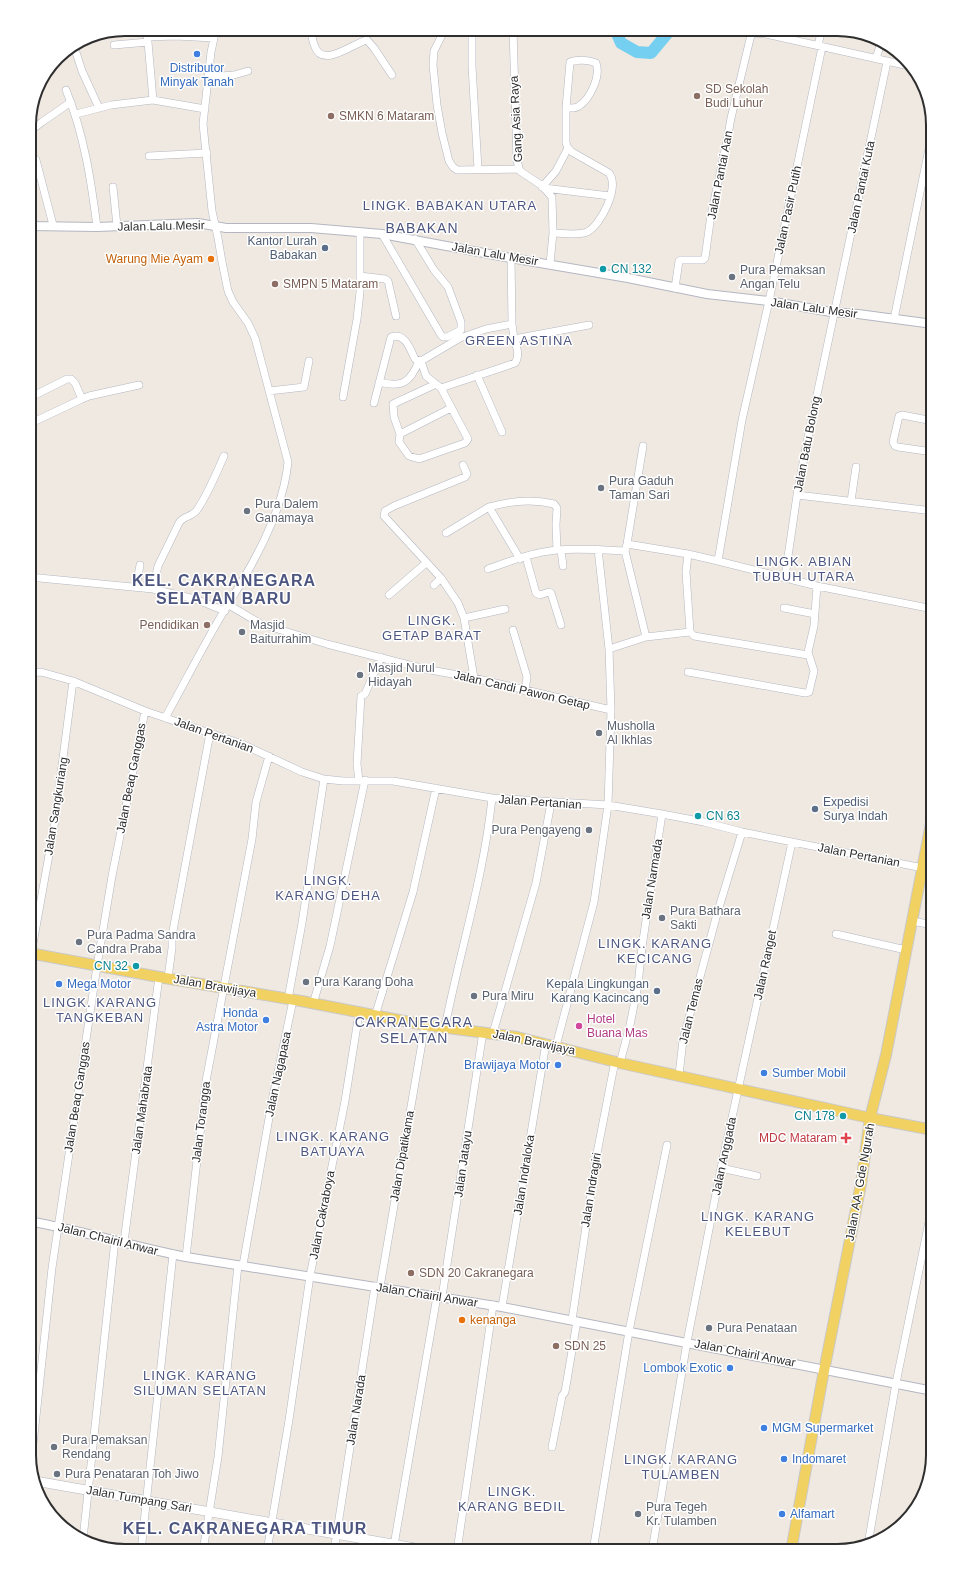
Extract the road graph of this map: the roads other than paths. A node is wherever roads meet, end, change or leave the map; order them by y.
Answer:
1 (147, 36) edge
2 (312, 36) edge
3 (442, 36) edge
4 (472, 36) edge
5 (513, 36) edge
6 (751, 36) edge
7 (778, 36) edge
8 (821, 36) edge
9 (214, 38) joint
10 (148, 40) junction
11 (114, 45) dead end
12 (820, 46) junction
13 (880, 47) edge
14 (76, 51) edge
15 (876, 59) junction
16 (887, 62) junction
17 (903, 65) edge
18 (248, 71) dead end
19 (392, 75) dead end
20 (208, 77) junction
21 (66, 90) dead end
22 (153, 100) junction
23 (71, 102) junction
24 (99, 108) junction
25 (566, 108) junction
26 (205, 109) junction
27 (76, 114) junction
28 (36, 127) edge
29 (568, 148) junction
30 (207, 153) junction
31 (149, 156) dead end
32 (36, 160) edge
33 (926, 163) edge
34 (478, 169) junction
35 (519, 169) junction
36 (113, 187) dead end
37 (544, 187) junction
38 (610, 196) junction
39 (53, 225) junction
40 (36, 226) edge
41 (117, 226) junction
42 (216, 226) junction
43 (97, 227) junction
44 (360, 232) junction
45 (553, 233) junction
46 (382, 234) junction
47 (415, 239) junction
48 (511, 258) junction
49 (550, 264) junction
50 (360, 276) junction
51 (676, 288) junction
52 (769, 301) junction
53 (834, 312) junction
54 (396, 316) dead end
55 (894, 319) junction
56 (926, 323) edge
57 (512, 324) junction
58 (589, 325) dead end
59 (514, 340) junction
60 (310, 361) dead end
61 (420, 361) junction
62 (476, 375) junction
63 (379, 382) junction
64 (139, 386) dead end
65 (439, 386) junction
66 (269, 391) junction
67 (36, 394) edge
68 (343, 397) dead end
69 (82, 399) junction
70 (374, 403) dead end
71 (451, 408) junction
72 (926, 420) edge
73 (36, 421) edge
74 (502, 432) dead end
75 (400, 434) junction
76 (643, 446) dead end
77 (926, 451) edge
78 (224, 456) dead end
79 (463, 465) dead end
80 (856, 467) dead end
81 (797, 495) junction
82 (851, 501) junction
83 (489, 507) junction
84 (926, 510) edge
85 (446, 533) dead end
86 (626, 548) junction
87 (598, 549) junction
88 (559, 550) junction
89 (688, 554) junction
90 (523, 558) junction
91 (718, 561) junction
92 (426, 563) junction
93 (140, 565) dead end
94 (563, 566) dead end
95 (488, 569) dead end
96 (783, 577) junction
97 (36, 578) edge
98 (442, 578) junction
99 (434, 585) dead end
100 (817, 586) junction
101 (136, 587) junction
102 (153, 589) junction
103 (389, 595) dead end
104 (227, 608) junction
105 (784, 608) dead end
106 (926, 608) edge
107 (505, 609) dead end
108 (815, 614) junction
109 (464, 618) junction
110 (561, 625) dead end
111 (513, 630) dead end
112 (690, 632) junction
113 (646, 637) junction
114 (609, 649) junction
115 (808, 655) junction
116 (381, 657) junction
117 (36, 672) edge
118 (688, 672) dead end
119 (474, 678) junction
120 (73, 681) junction
121 (525, 691) junction
122 (611, 710) junction
123 (145, 711) junction
124 (165, 718) junction
125 (210, 733) junction
126 (269, 756) junction
127 (324, 779) junction
128 (362, 780) junction
129 (436, 788) junction
130 (492, 798) junction
131 (551, 803) junction
132 (608, 805) junction
133 (662, 814) junction
134 (742, 832) junction
135 (792, 842) junction
136 (926, 848) edge
137 (922, 868) junction
138 (926, 869) edge
139 (912, 920) junction
140 (36, 922) edge
141 (926, 923) edge
142 (836, 934) dead end
143 (906, 950) junction
144 (36, 954) edge
145 (97, 966) junction
146 (164, 978) junction
147 (223, 988) junction
148 (290, 999) junction
149 (313, 1004) junction
150 (359, 1013) junction
151 (375, 1016) junction
152 (425, 1025) junction
153 (445, 1027) junction
154 (488, 1032) junction
155 (551, 1045) junction
156 (618, 1062) junction
157 (679, 1075) junction
158 (738, 1088) junction
159 (870, 1118) junction
160 (926, 1129) edge
161 (667, 1145) dead end
162 (722, 1168) junction
163 (757, 1176) dead end
164 (36, 1222) edge
165 (58, 1226) junction
166 (926, 1236) edge
167 (119, 1241) junction
168 (173, 1254) junction
169 (186, 1257) junction
170 (240, 1265) junction
171 (310, 1276) junction
172 (377, 1286) junction
173 (439, 1297) junction
174 (498, 1306) junction
175 (574, 1321) junction
176 (629, 1331) junction
177 (687, 1342) junction
178 (824, 1368) junction
179 (896, 1383) junction
180 (926, 1389) edge
181 (36, 1413) edge
182 (552, 1447) dead end
183 (41, 1483) edge
184 (87, 1490) junction
185 (147, 1498) junction
186 (209, 1511) junction
187 (271, 1522) junction
188 (83, 1533) edge
189 (337, 1534) junction
190 (869, 1538) edge
191 (142, 1544) edge
192 (204, 1544) edge
193 (268, 1544) edge
194 (335, 1544) edge
195 (381, 1544) edge
196 (395, 1544) edge
197 (458, 1544) edge
198 (594, 1544) edge
199 (653, 1544) edge
200 (792, 1544) edge

1 - 10 street
2 - 19 street
3 - 34 street
4 - 34 street
5 - 35 street, Gang Asia Raya
6 - 51 street, Jalan Pantai Aan
7 - 12 street
8 - 12 street, Jalan Pasir Putih
9 - 10 street
9 - 20 street
10 - 11 street
10 - 22 street
12 - 15 street
12 - 52 street, Jalan Pasir Putih
13 - 15 street
14 - 24 street
15 - 16 street
16 - 17 street
16 - 53 street, Jalan Pantai Kuta
18 - 20 street
20 - 26 street
21 - 23 street
22 - 24 street
22 - 26 street
23 - 27 street
23 - 28 street
24 - 27 street
25 - 25 street
25 - 29 street
26 - 30 street
27 - 43 street
29 - 37 street
29 - 38 street
30 - 31 street
30 - 42 street
32 - 39 street
33 - 55 street
34 - 35 street
35 - 37 street, Gang Asia Raya
36 - 41 street
37 - 38 street
37 - 45 street, Gang Asia Raya
38 - 45 street
39 - 40 street, Jalan Lalu Mesir
39 - 43 street, Jalan Lalu Mesir
41 - 42 street, Jalan Lalu Mesir
41 - 43 street, Jalan Lalu Mesir
42 - 44 street, Jalan Lalu Mesir
42 - 66 street
44 - 46 street, Jalan Lalu Mesir
44 - 50 street
45 - 49 street, Gang Asia Raya
46 - 47 street, Jalan Lalu Mesir
46 - 47 street
47 - 48 street, Jalan Lalu Mesir
48 - 49 street, Jalan Lalu Mesir
48 - 57 street
49 - 51 street, Jalan Lalu Mesir
50 - 54 street
50 - 68 street
51 - 52 street, Jalan Lalu Mesir
52 - 53 street, Jalan Lalu Mesir
52 - 91 street, Jalan Pasir Putih
53 - 55 street, Jalan Lalu Mesir
53 - 81 street, Jalan Batu Bolong
55 - 56 street, Jalan Lalu Mesir
57 - 59 street
57 - 61 street
58 - 59 street
59 - 62 street
60 - 66 street
61 - 63 street
61 - 63 street
61 - 65 street
62 - 65 street
62 - 74 street
63 - 70 street
64 - 69 street
65 - 71 street
65 - 75 street
66 - 104 street
67 - 69 street
69 - 73 street
71 - 75 street
71 - 75 street
72 - 77 street
76 - 86 street
78 - 102 street
79 - 92 street
80 - 82 street
81 - 82 street
81 - 96 street, Jalan Batu Bolong
82 - 84 street
83 - 85 street
83 - 88 street
83 - 90 street
86 - 87 street
86 - 89 street
86 - 113 street
87 - 88 street
87 - 114 street, Jalan Indraloka
88 - 90 street
88 - 94 street
89 - 91 street
89 - 112 street
90 - 95 street
90 - 110 street
91 - 96 street
92 - 98 street
92 - 103 street
93 - 101 street
96 - 100 street
97 - 101 street, Jalan Candi Pawon Getap
98 - 99 street
98 - 109 street
100 - 106 street
100 - 108 street
101 - 102 street, Jalan Candi Pawon Getap
102 - 104 street, Jalan Candi Pawon Getap
104 - 116 street, Jalan Candi Pawon Getap
104 - 124 street
105 - 108 street
107 - 109 street
108 - 115 street
109 - 119 street
111 - 121 street
112 - 113 street
112 - 115 street
113 - 114 street
114 - 122 street, Jalan Indraloka
115 - 118 street
116 - 119 street, Jalan Candi Pawon Getap
116 - 128 street
117 - 120 street, Jalan Pertanian
119 - 121 street, Jalan Candi Pawon Getap
120 - 123 street, Jalan Pertanian
120 - 140 street, Jalan Sangkuriang
121 - 122 street, Jalan Candi Pawon Getap
122 - 132 street, Jalan Indraloka
123 - 124 street, Jalan Pertanian
123 - 145 street, Jalan Beaq Ganggas
124 - 125 street, Jalan Pertanian
125 - 126 street, Jalan Pertanian
125 - 146 street, Jalan Mahabrata
126 - 127 street, Jalan Pertanian
126 - 147 street, Jalan Torangga
127 - 128 street, Jalan Pertanian
127 - 148 street, Jalan Nagapasa
128 - 129 street, Jalan Pertanian
128 - 149 street
129 - 130 street, Jalan Pertanian
129 - 151 street
130 - 131 street, Jalan Pertanian
130 - 153 street
131 - 132 street, Jalan Pertanian
131 - 154 street, Jalan Jatayu
132 - 133 street, Jalan Pertanian
132 - 155 street, Jalan Indraloka
133 - 134 street, Jalan Pertanian
133 - 156 street, Jalan Narmada
134 - 135 street, Jalan Pertanian
134 - 157 street, Jalan Temas
135 - 137 street, Jalan Pertanian
135 - 158 street, Jalan Ranget
136 - 137 main road, Jalan AA. Gde Ngurah
137 - 138 street, Jalan Pertanian
137 - 139 main road, Jalan AA. Gde Ngurah
139 - 141 street
139 - 143 main road, Jalan AA. Gde Ngurah
142 - 143 street
143 - 159 main road, Jalan AA. Gde Ngurah
144 - 145 main road, Jalan Brawijaya
145 - 146 main road, Jalan Brawijaya
145 - 165 street, Jalan Beaq Ganggas
146 - 147 main road, Jalan Brawijaya
146 - 167 street, Jalan Mahabrata
147 - 148 main road, Jalan Brawijaya
147 - 169 street, Jalan Torangga
148 - 149 main road, Jalan Brawijaya
148 - 170 street, Jalan Nagapasa
149 - 150 main road, Jalan Brawijaya
150 - 151 main road, Jalan Brawijaya
150 - 171 street, Jalan Cakraboya
151 - 152 main road, Jalan Brawijaya
152 - 153 main road, Jalan Brawijaya
152 - 172 street, Jalan Dipatikama
153 - 154 main road, Jalan Brawijaya
154 - 155 main road, Jalan Brawijaya
154 - 173 street, Jalan Jatayu
155 - 156 main road, Jalan Brawijaya
155 - 174 street, Jalan Indraloka
156 - 157 main road, Jalan Brawijaya
156 - 175 street, Jalan Indragiri
157 - 158 main road, Jalan Brawijaya
158 - 159 main road, Jalan Brawijaya
158 - 162 street, Jalan Anggada
159 - 160 main road, Jalan Brawijaya
159 - 178 main road, Jalan AA. Gde Ngurah
161 - 176 street
162 - 163 street
162 - 177 street, Jalan Anggada
164 - 165 street, Jalan Chairil Anwar
165 - 167 street, Jalan Chairil Anwar
165 - 181 street, Jalan Beaq Ganggas
166 - 179 street
167 - 168 street, Jalan Chairil Anwar
167 - 184 street, Jalan Mahabrata
168 - 169 street, Jalan Chairil Anwar
168 - 185 street
169 - 170 street, Jalan Chairil Anwar
170 - 171 street, Jalan Chairil Anwar
170 - 186 street, Jalan Nagapasa
171 - 172 street, Jalan Chairil Anwar
171 - 187 street, Jalan Cakraboya
172 - 173 street, Jalan Chairil Anwar
172 - 189 street, Jalan Narada
173 - 174 street, Jalan Chairil Anwar
173 - 196 street, Jalan Jatayu
174 - 175 street, Jalan Chairil Anwar
174 - 197 street, Jalan Indraloka
175 - 176 street, Jalan Chairil Anwar
175 - 182 street, Jalan Indragiri
176 - 177 street, Jalan Chairil Anwar
176 - 198 street
177 - 178 street, Jalan Chairil Anwar
177 - 199 street, Jalan Anggada
178 - 179 street, Jalan Chairil Anwar
178 - 200 main road, Jalan AA. Gde Ngurah
179 - 180 street, Jalan Chairil Anwar
179 - 190 street
183 - 184 main road, Jalan Tumpang Sari
184 - 185 main road, Jalan Tumpang Sari
184 - 188 street, Jalan Mahabrata
185 - 186 main road, Jalan Tumpang Sari
185 - 191 street
186 - 187 main road, Jalan Tumpang Sari
186 - 192 street, Jalan Nagapasa
187 - 189 main road, Jalan Tumpang Sari
187 - 193 street, Jalan Cakraboya
189 - 194 street, Jalan Narada
189 - 195 main road, Jalan Tumpang Sari

